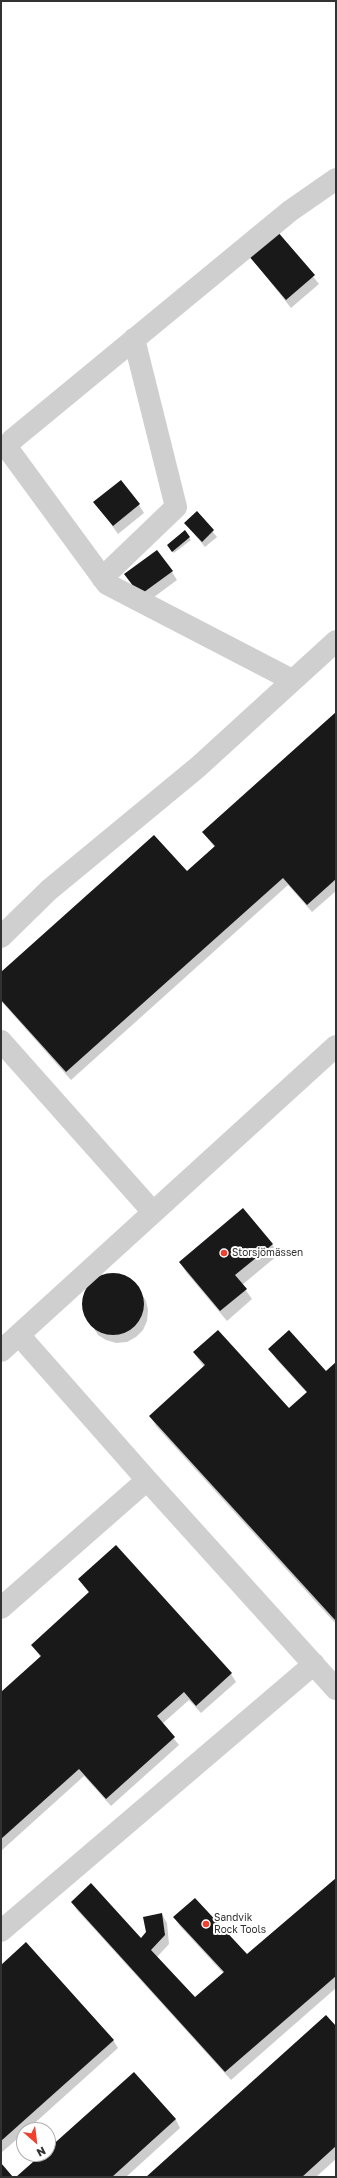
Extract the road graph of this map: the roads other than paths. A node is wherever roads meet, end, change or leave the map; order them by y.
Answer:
1 (336, 179) edge
2 (134, 339) junction
3 (102, 578) junction
4 (336, 641) edge
5 (292, 680) junction
6 (1, 937) edge
7 (1, 1042) edge
8 (336, 1046) edge
9 (153, 1212) junction
10 (19, 1335) junction
11 (1, 1351) edge
12 (147, 1480) junction
13 (1, 1608) edge
14 (314, 1664) junction
15 (336, 1689) edge
16 (1, 1931) edge

1 - 2 lane
2 - 3 lane
2 - 3 lane
3 - 5 lane
4 - 5 lane
5 - 6 lane
7 - 9 lane
8 - 9 lane
9 - 10 lane
10 - 11 lane
10 - 12 lane
12 - 13 lane
12 - 14 lane
14 - 15 lane
14 - 16 lane

